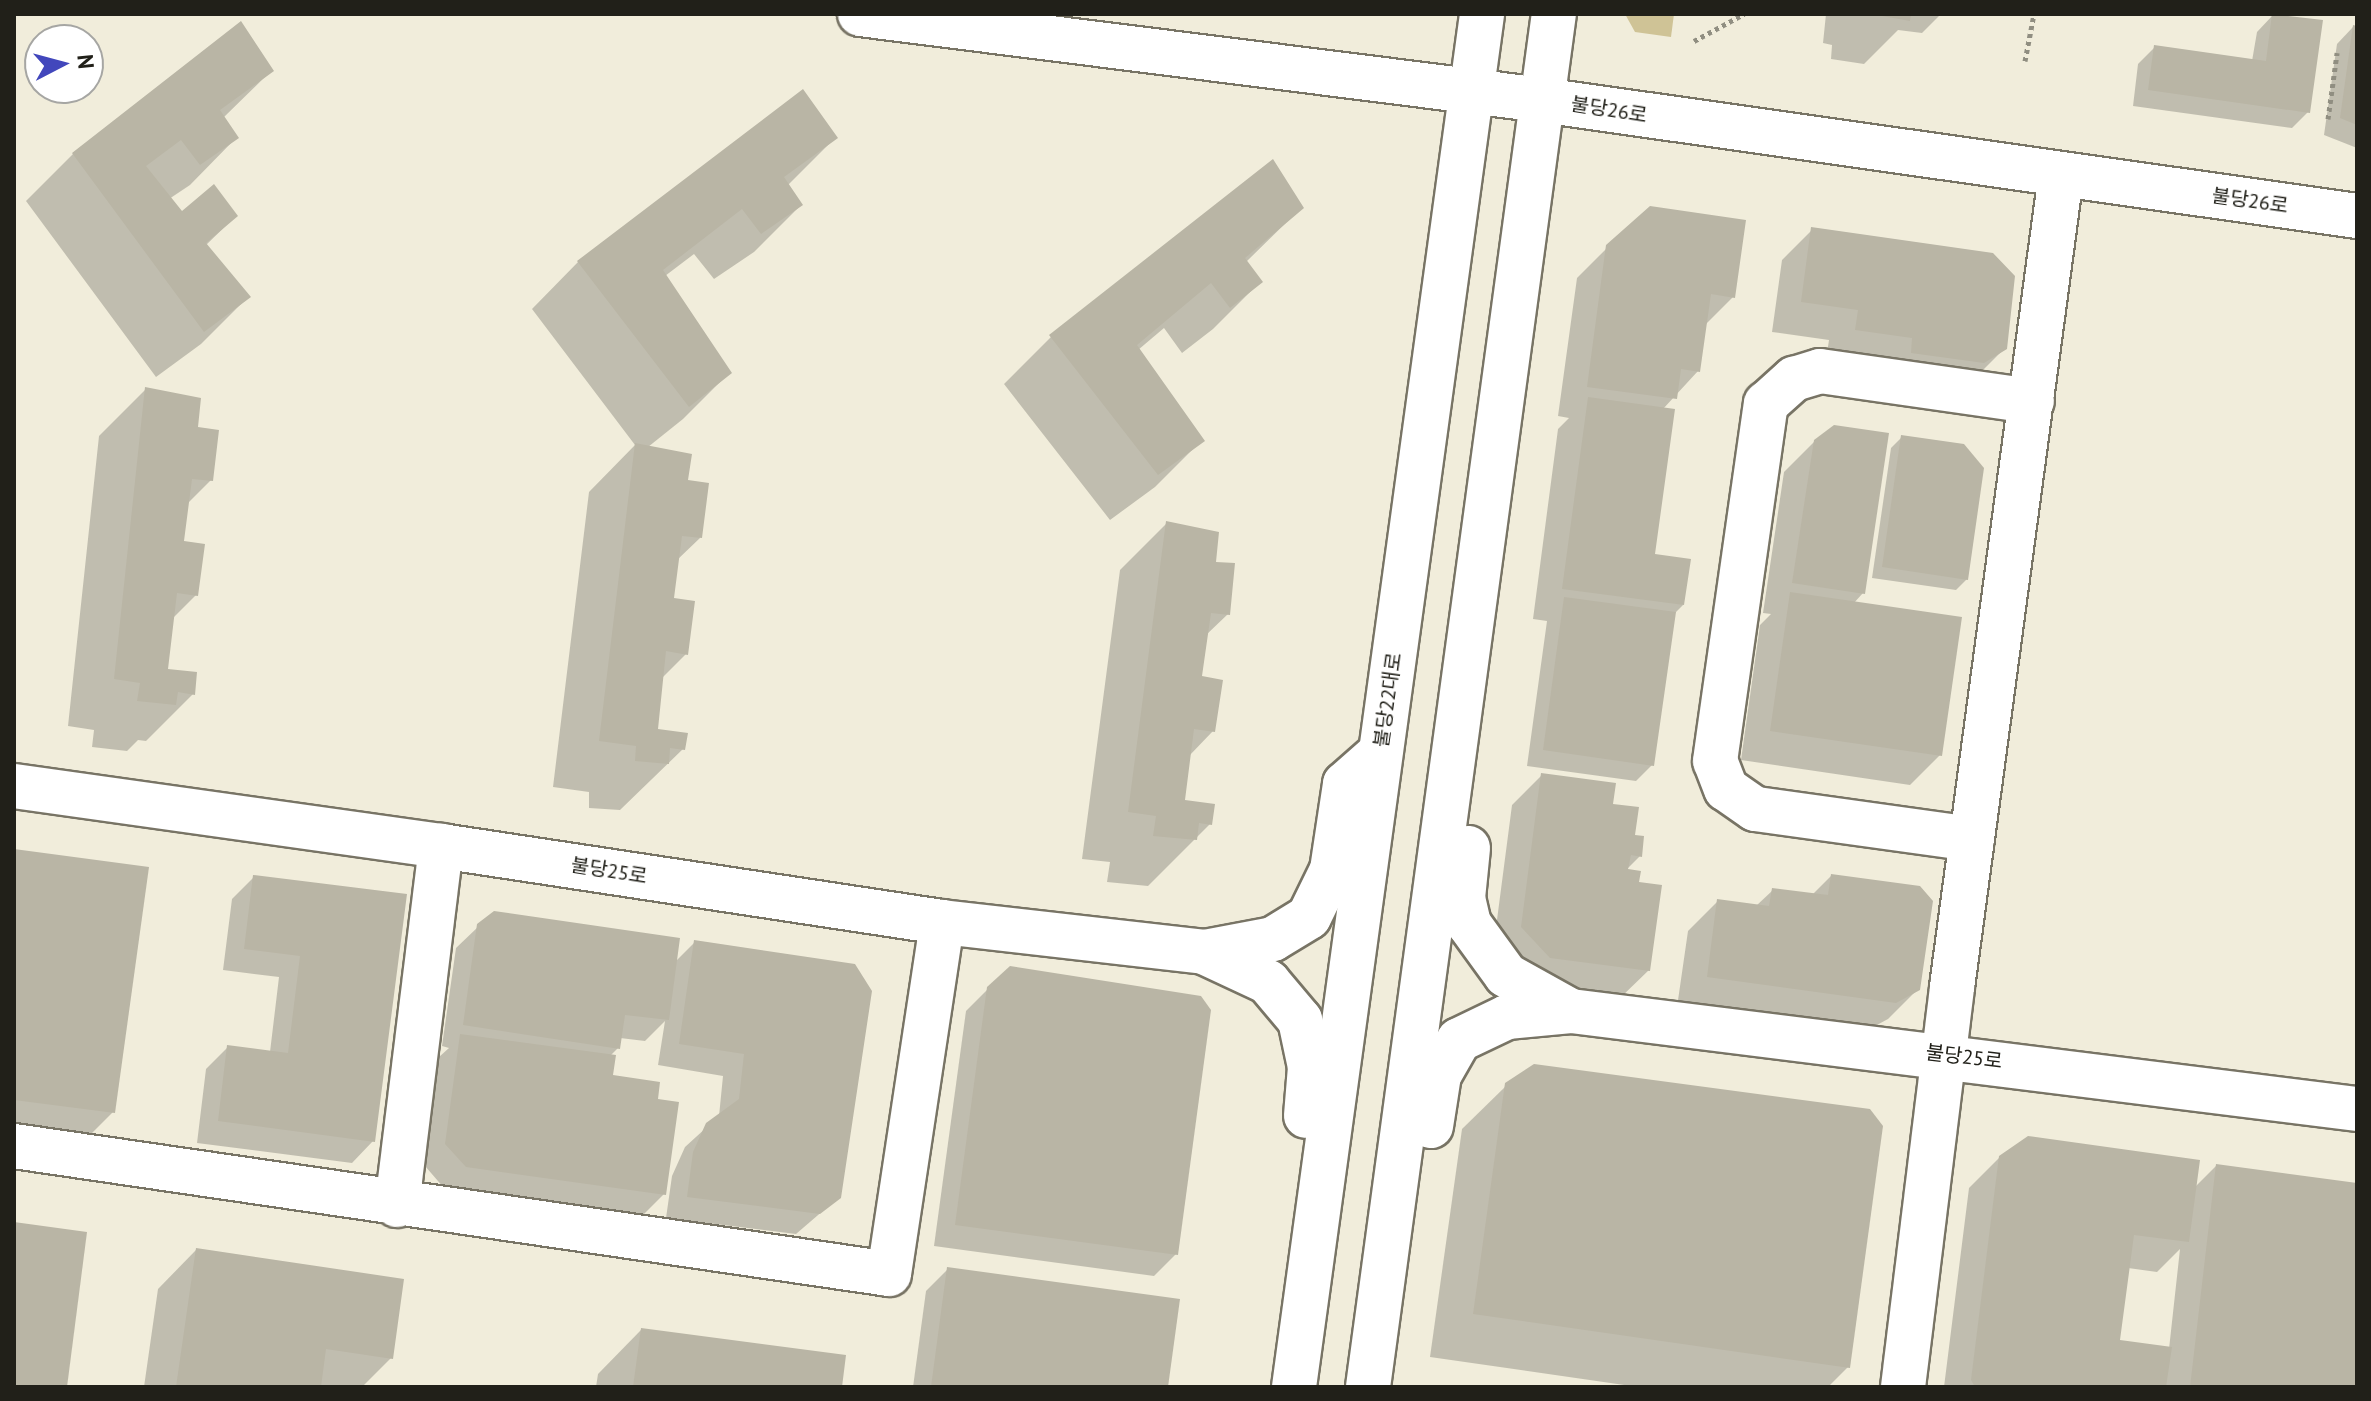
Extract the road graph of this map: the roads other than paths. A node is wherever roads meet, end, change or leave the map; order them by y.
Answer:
1 (860, 14) edge
2 (1482, 14) edge
3 (1554, 14) edge
4 (1472, 91) junction
5 (1542, 100) junction
6 (2061, 175) junction
7 (2357, 216) edge
8 (2032, 401) junction
9 (1380, 753) junction
10 (1454, 754) junction
11 (14, 786) edge
12 (1972, 839) junction
13 (441, 846) junction
14 (942, 922) junction
15 (1204, 952) junction
16 (1571, 1011) junction
17 (1943, 1054) junction
18 (2357, 1109) edge
19 (14, 1146) edge
20 (1323, 1170) junction
21 (1397, 1177) junction
22 (397, 1205) junction
23 (1294, 1387) edge
24 (1368, 1387) edge
25 (1903, 1387) edge

1 - 4 street, 불당26로
2 - 4 street, 불당22대로
3 - 5 street
4 - 5 street, 불당26로
4 - 9 street, 불당22대로
5 - 6 street, 불당26로
5 - 10 street
6 - 7 street, 불당26로
6 - 8 street
8 - 12 street
8 - 12 street
9 - 15 street
9 - 20 street, 불당22대로
10 - 16 street
10 - 21 street
11 - 13 street, 불당25로
12 - 17 street
13 - 14 street, 불당25로
13 - 22 street
14 - 15 street, 불당25로
14 - 22 street
15 - 20 street
16 - 17 street, 불당25로
16 - 21 street
17 - 18 street, 불당25로
17 - 25 street
19 - 22 street
20 - 23 street, 불당22대로
21 - 24 street

